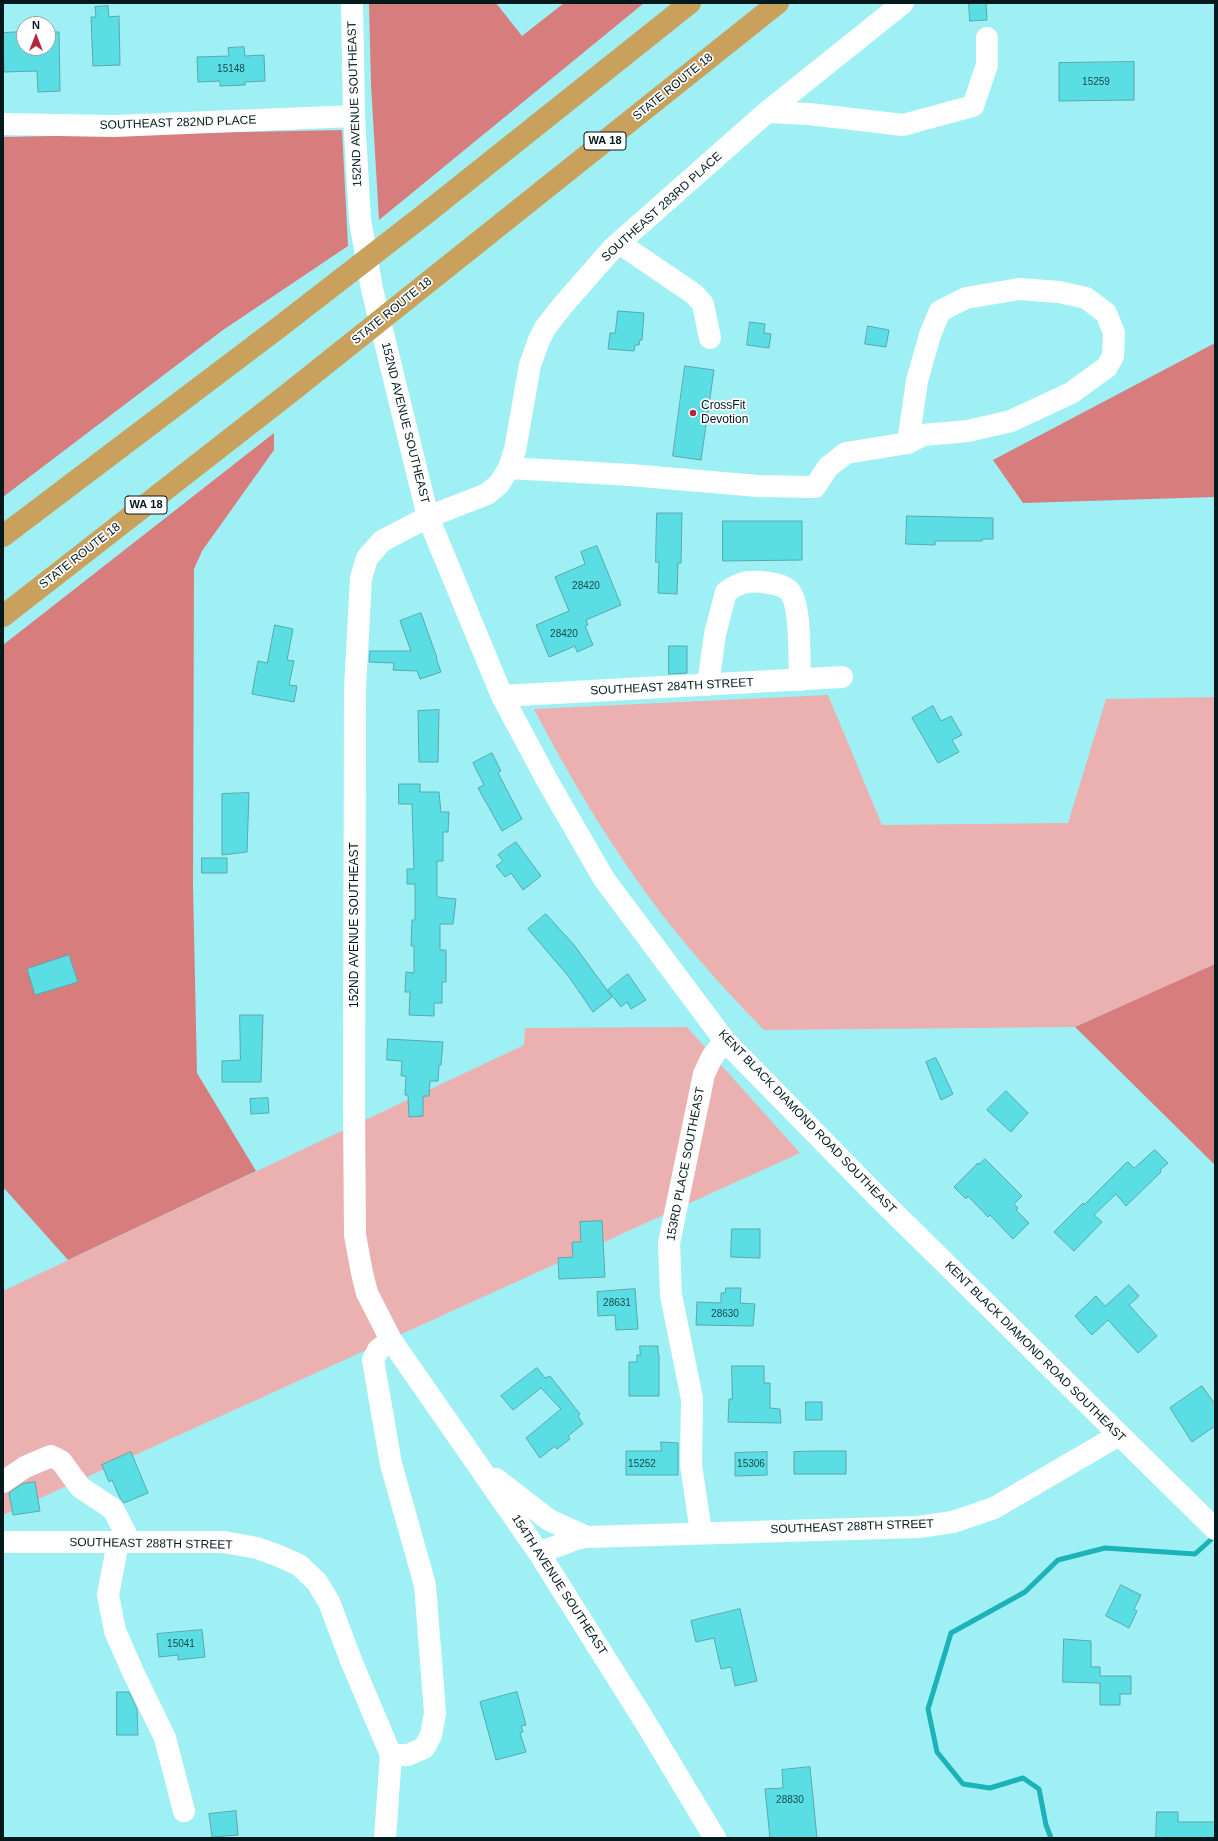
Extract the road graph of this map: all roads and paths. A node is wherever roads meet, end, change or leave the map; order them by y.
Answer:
1 (352, 3) edge
2 (690, 3) edge
3 (778, 3) edge
4 (903, 3) edge
5 (987, 38) dead end
6 (767, 112) junction
7 (354, 116) junction
8 (3, 124) edge
9 (619, 243) junction
10 (710, 338) dead end
11 (908, 443) junction
12 (509, 468) junction
13 (428, 517) junction
14 (3, 536) edge
15 (3, 616) edge
16 (842, 677) dead end
17 (800, 680) junction
18 (708, 685) junction
19 (502, 696) junction
20 (725, 1041) junction
21 (391, 1340) junction
22 (1119, 1435) junction
23 (480, 1466) junction
24 (3, 1482) edge
25 (1215, 1529) edge
26 (701, 1532) junction
27 (587, 1537) junction
28 (3, 1542) edge
29 (122, 1542) junction
30 (539, 1553) junction
31 (391, 1755) junction
32 (184, 1811) dead end
33 (385, 1838) edge
34 (715, 1838) edge

1 - 7 street, 152ND AVENUE SOUTHEAST
2 - 14 highway
3 - 15 highway, STATE ROUTE 18 / WA 18
4 - 6 street, SOUTHEAST 283RD PLACE
5 - 6 street
6 - 9 street, SOUTHEAST 283RD PLACE
7 - 8 street, SOUTHEAST 282ND PLACE
7 - 13 street, 152ND AVENUE SOUTHEAST
9 - 10 street
9 - 12 street, SOUTHEAST 283RD PLACE
11 - 11 street
11 - 12 street
12 - 13 street, SOUTHEAST 283RD PLACE
13 - 19 street, KENT BLACK DIAMOND ROAD SOUTHEAST
13 - 21 street, 152ND AVENUE SOUTHEAST
16 - 17 street, SOUTHEAST 284TH STREET
17 - 18 street, SOUTHEAST 284TH STREET
17 - 18 street
18 - 19 street, SOUTHEAST 284TH STREET
19 - 20 street, KENT BLACK DIAMOND ROAD SOUTHEAST
20 - 22 street, KENT BLACK DIAMOND ROAD SOUTHEAST
20 - 26 street, 153RD PLACE SOUTHEAST
21 - 23 street, 154TH AVENUE SOUTHEAST
21 - 31 street
22 - 25 street, KENT BLACK DIAMOND ROAD SOUTHEAST
22 - 26 street, SOUTHEAST 288TH STREET
23 - 27 street, SOUTHEAST 288TH STREET
23 - 30 street, 154TH AVENUE SOUTHEAST
24 - 29 street
26 - 27 street, SOUTHEAST 288TH STREET
27 - 30 street, SOUTHEAST 288TH STREET
28 - 29 street, SOUTHEAST 288TH STREET
29 - 31 street, SOUTHEAST 288TH STREET
29 - 32 street
30 - 34 street, 154TH AVENUE SOUTHEAST
31 - 33 street

